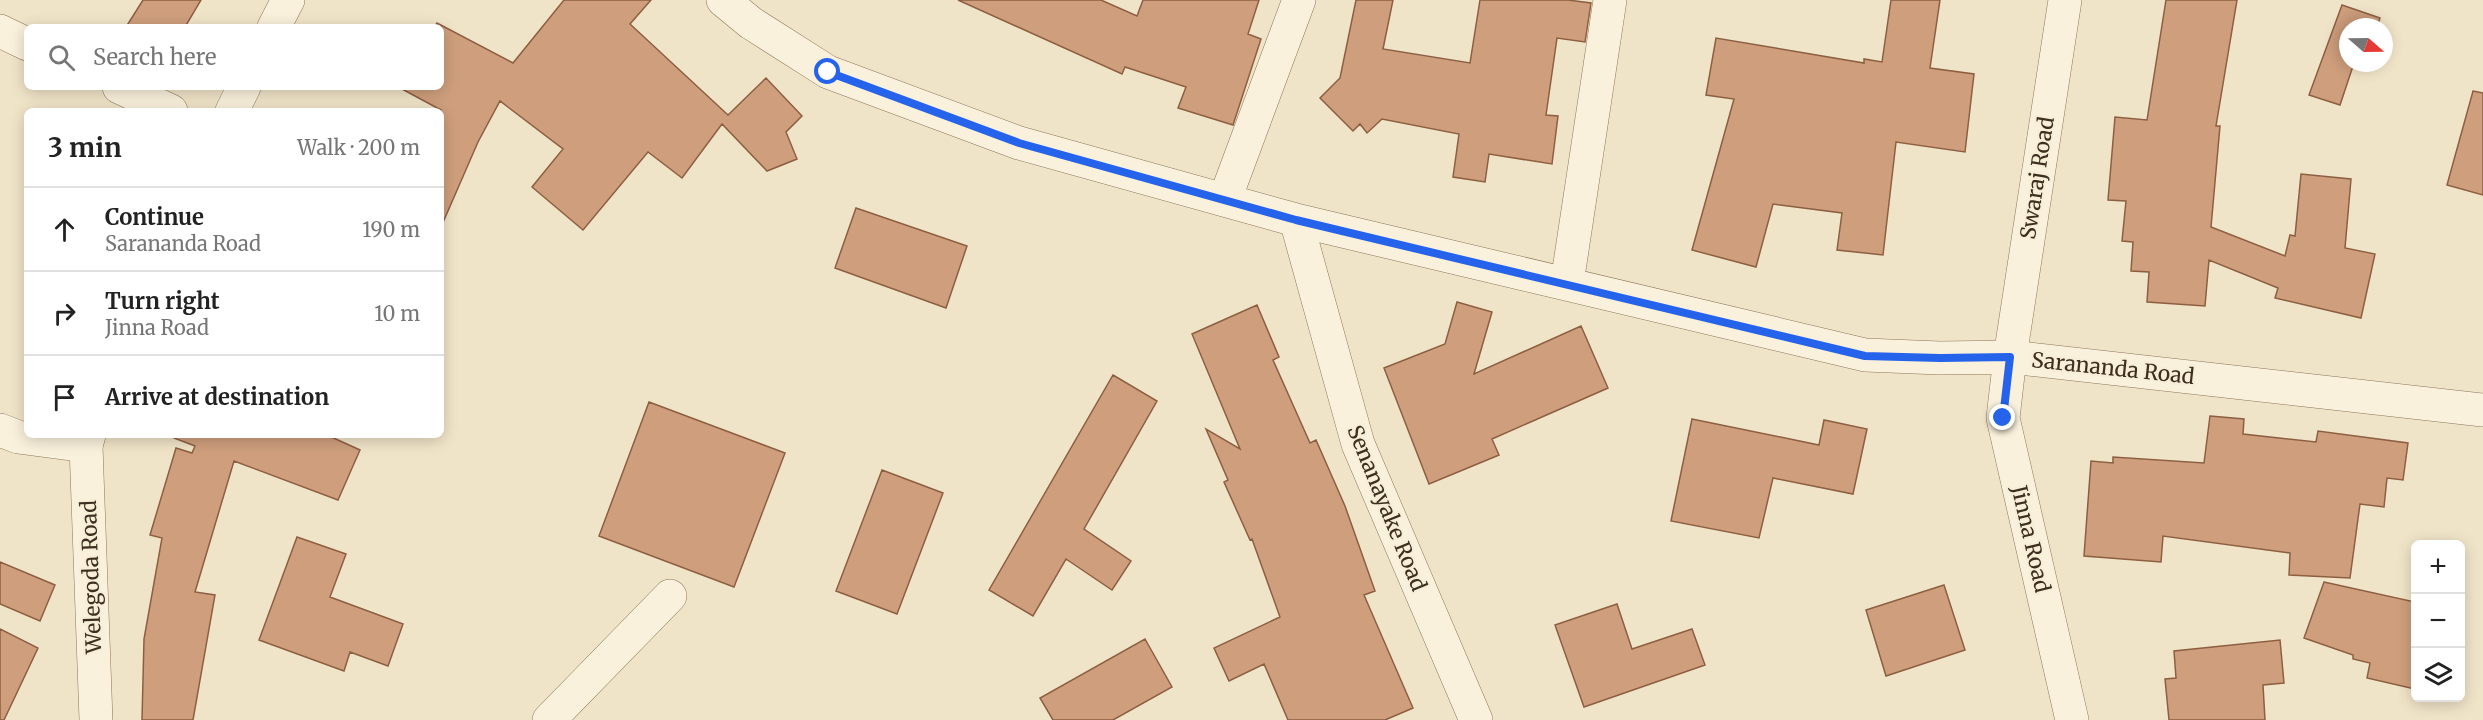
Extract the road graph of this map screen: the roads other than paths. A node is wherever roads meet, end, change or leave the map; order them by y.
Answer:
1 (288, 0) edge
2 (723, 0) edge
3 (1299, 0) edge
4 (1610, 0) edge
5 (2065, 0) edge
6 (276, 24) edge
7 (0, 31) edge
8 (24, 43) edge
9 (126, 90) edge
10 (242, 90) edge
11 (164, 108) edge
12 (234, 108) edge
13 (1225, 199) junction
14 (1296, 220) junction
15 (1567, 283) junction
16 (2010, 357) junction
17 (2483, 410) edge
18 (0, 430) edge
19 (24, 437) edge
20 (35, 438) edge
21 (87, 441) edge
22 (670, 596) dead end
23 (96, 720) edge
24 (549, 720) edge
25 (1476, 720) edge
26 (2072, 720) edge

1 - 6 street
2 - 13 street, Sarananda Road
3 - 13 street
4 - 15 street
5 - 16 street, Swaraj Road
7 - 8 street
9 - 11 street
10 - 12 street
13 - 14 street, Sarananda Road
14 - 15 street, Sarananda Road
14 - 25 street, Senanayake Road
15 - 16 street, Sarananda Road
16 - 17 street, Sarananda Road
16 - 26 street, Jinna Road
18 - 19 street
20 - 21 street
21 - 23 street, Welegoda Road
22 - 24 street

